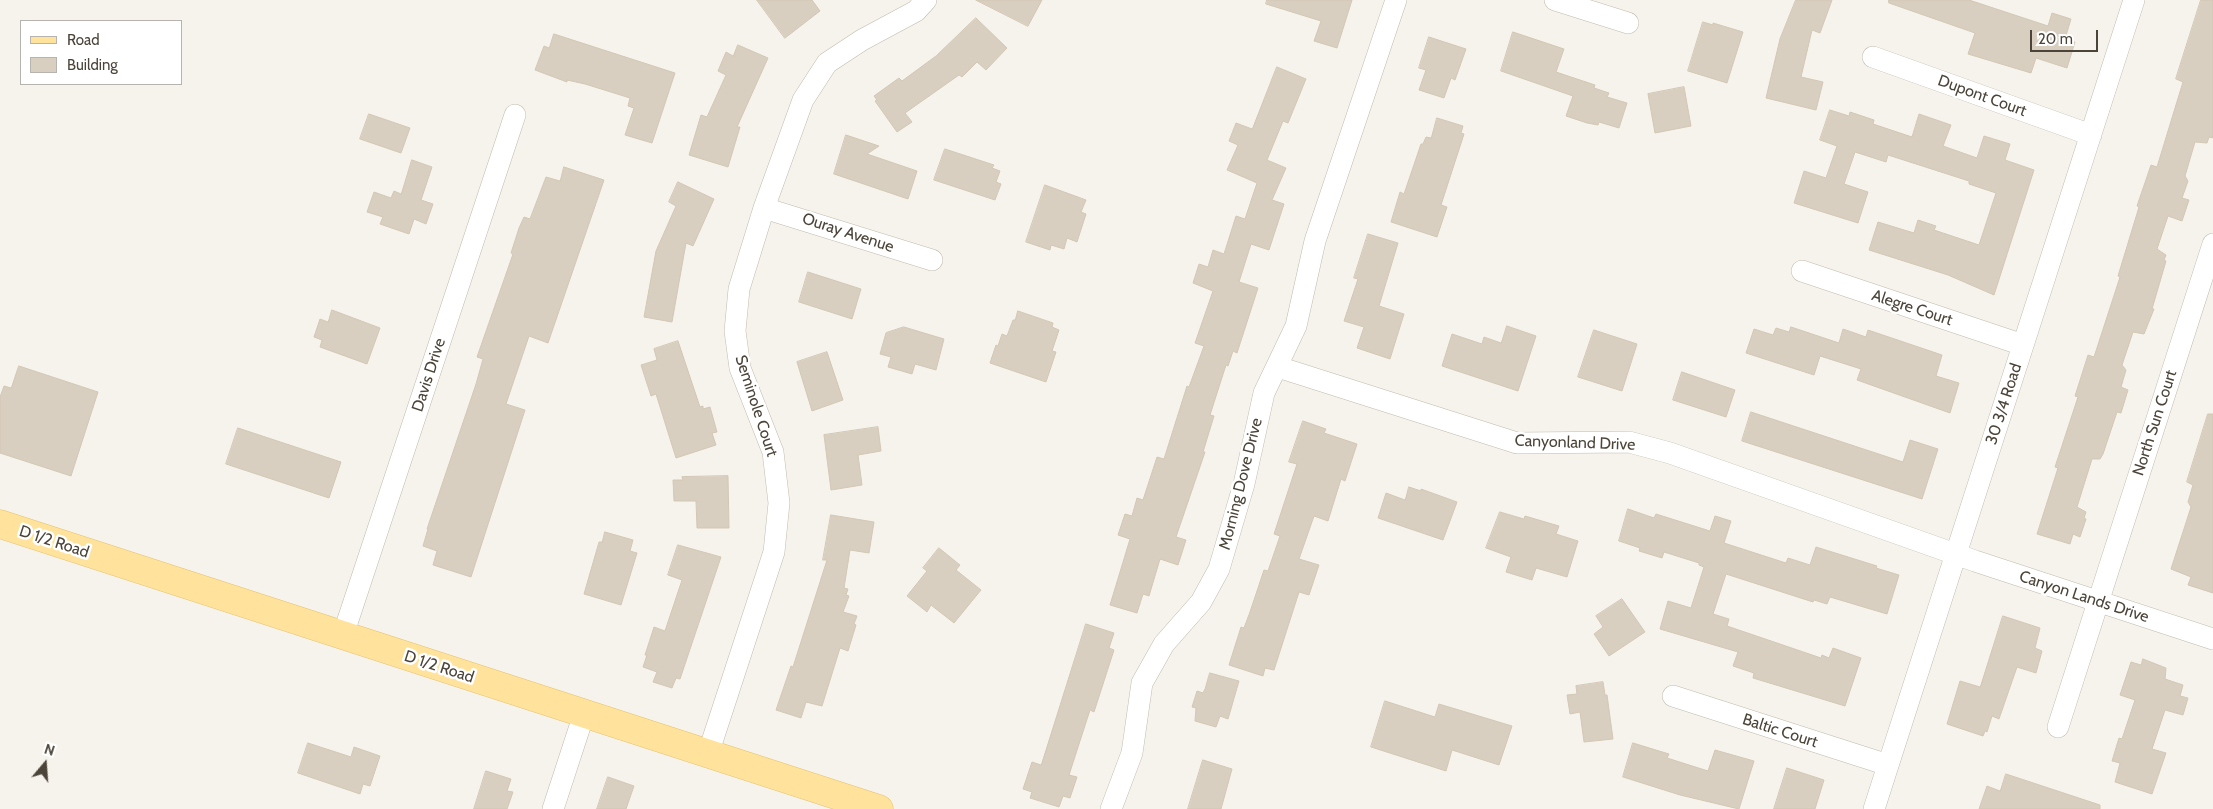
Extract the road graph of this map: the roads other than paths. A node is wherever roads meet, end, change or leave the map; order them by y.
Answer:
1 (926, 0) edge
2 (1396, 0) edge
3 (1555, 0) edge
4 (2134, 0) edge
5 (1628, 23) dead end
6 (1873, 57) dead end
7 (515, 115) dead end
8 (2090, 135) junction
9 (764, 208) junction
10 (2213, 244) edge
11 (932, 260) dead end
12 (1802, 271) dead end
13 (2023, 345) junction
14 (1278, 367) junction
15 (0, 524) edge
16 (1956, 554) junction
17 (2098, 601) junction
18 (343, 635) junction
19 (2213, 639) edge
20 (1673, 696) dead end
21 (584, 714) junction
22 (2058, 727) dead end
23 (708, 754) junction
24 (1888, 765) junction
25 (552, 809) edge
26 (879, 809) edge
27 (1111, 809) edge
28 (1874, 809) edge

1 - 9 street, Seminole Court
2 - 14 street, Morning Dove Drive
3 - 5 street
4 - 8 street, 30 3/4 Road
6 - 8 street, Dupont Court
7 - 18 street, Davis Drive
8 - 13 street, 30 3/4 Road
9 - 11 street, Ouray Avenue
9 - 23 street, Seminole Court
10 - 17 street, North Sun Court
12 - 13 street, Alegre Court
13 - 16 street, 30 3/4 Road
14 - 16 street, Canyonland Drive
14 - 27 street, Morning Dove Drive
15 - 18 main road, D 1/2 Road
16 - 17 street, Canyon Lands Drive
16 - 24 street, 30 3/4 Road
17 - 19 street, Canyon Lands Drive
17 - 22 street, North Sun Court
18 - 21 main road, D 1/2 Road
20 - 24 street, Baltic Court
21 - 23 main road, D 1/2 Road
21 - 25 street
23 - 26 main road, D 1/2 Road
24 - 28 street, 30 3/4 Road

